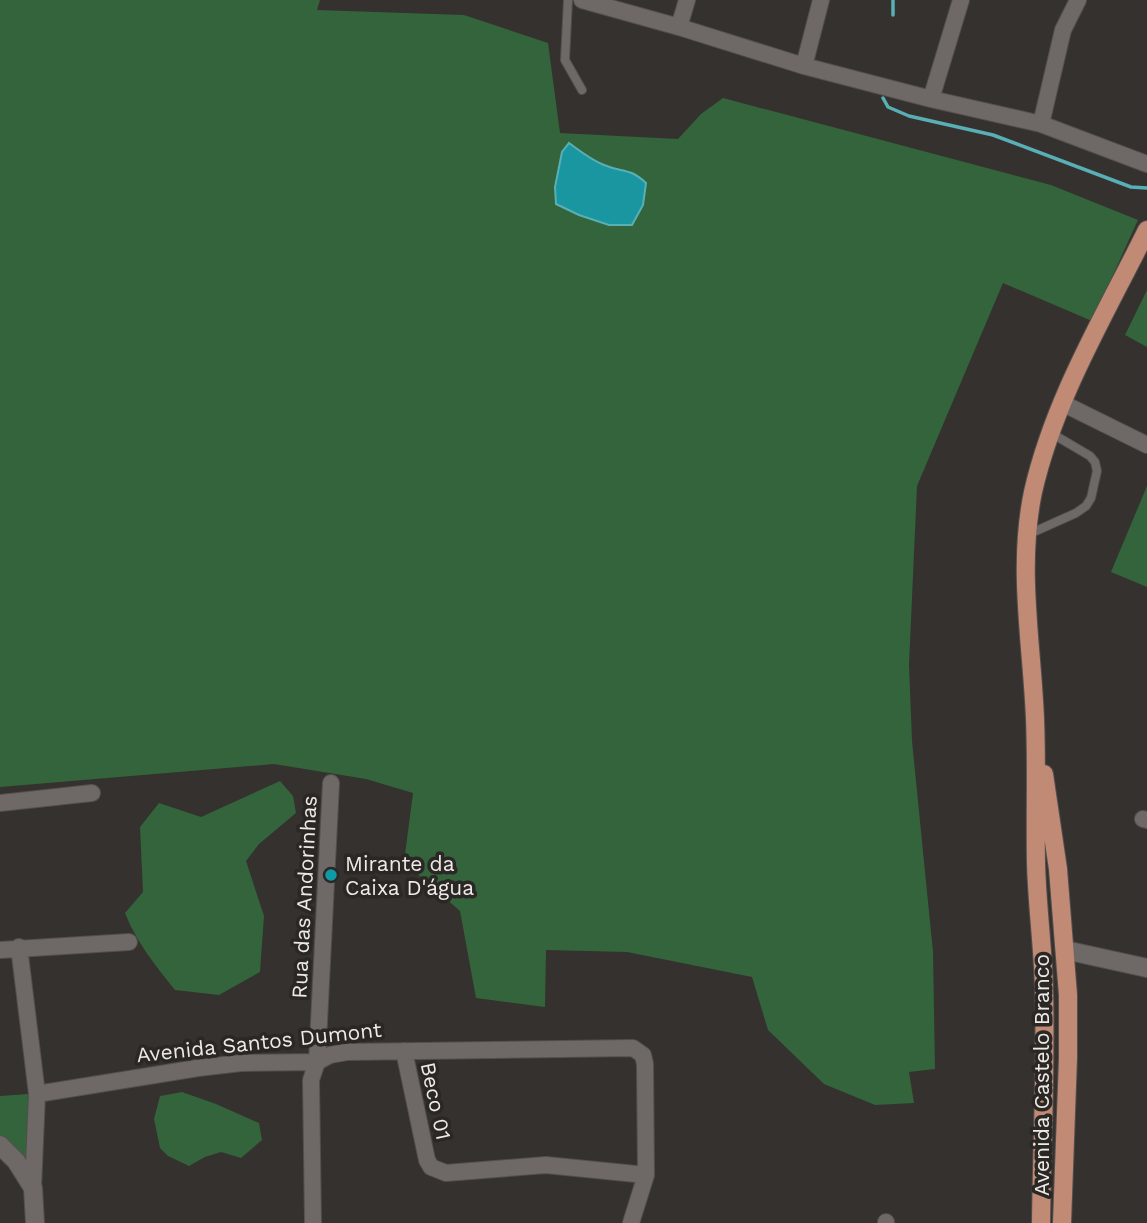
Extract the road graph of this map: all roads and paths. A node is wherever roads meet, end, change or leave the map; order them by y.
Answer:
1 (568, 0) edge
2 (582, 0) edge
3 (687, 0) edge
4 (821, 0) edge
5 (961, 0) edge
6 (1078, 0) edge
7 (679, 27) junction
8 (804, 66) junction
9 (582, 90) dead end
10 (931, 99) junction
11 (1041, 124) junction
12 (1147, 164) edge
13 (1147, 230) edge
14 (1062, 403) junction
15 (1050, 433) junction
16 (1147, 445) edge
17 (1027, 535) junction
18 (1035, 719) junction
19 (331, 783) dead end
20 (92, 793) dead end
21 (0, 803) edge
22 (129, 942) dead end
23 (19, 947) junction
24 (0, 950) edge
25 (1065, 950) junction
26 (1147, 968) edge
27 (404, 1051) junction
28 (317, 1062) junction
29 (37, 1094) junction
30 (0, 1145) edge
31 (646, 1175) junction
32 (33, 1188) junction
33 (35, 1223) edge
34 (313, 1223) edge
35 (631, 1223) edge
36 (1041, 1223) edge
37 (1062, 1223) edge

1 - 9 lane
2 - 7 street
3 - 7 street
4 - 8 street
5 - 10 street
6 - 11 street
7 - 8 street
8 - 10 street
10 - 11 street
11 - 12 street
13 - 14 main road, Avenida Castelo Branco
14 - 15 main road, Avenida Castelo Branco
14 - 16 street
15 - 17 main road, Avenida Castelo Branco
15 - 17 lane
17 - 18 main road, Avenida Castelo Branco
18 - 25 main road, Avenida Castelo Branco
18 - 36 main road, Avenida Castelo Branco
19 - 28 street, Rua das Andorinhas
20 - 21 street
22 - 23 street
23 - 24 street
23 - 29 street
25 - 26 street
25 - 37 main road, Avenida Castelo Branco
27 - 28 street, Avenida Santos Dumont
27 - 31 street, Beco 01
27 - 31 street, Avenida Santos Dumont
28 - 29 street, Avenida Santos Dumont
28 - 34 street, Rua das Andorinhas
29 - 32 street
30 - 32 street
31 - 35 street
32 - 33 street

